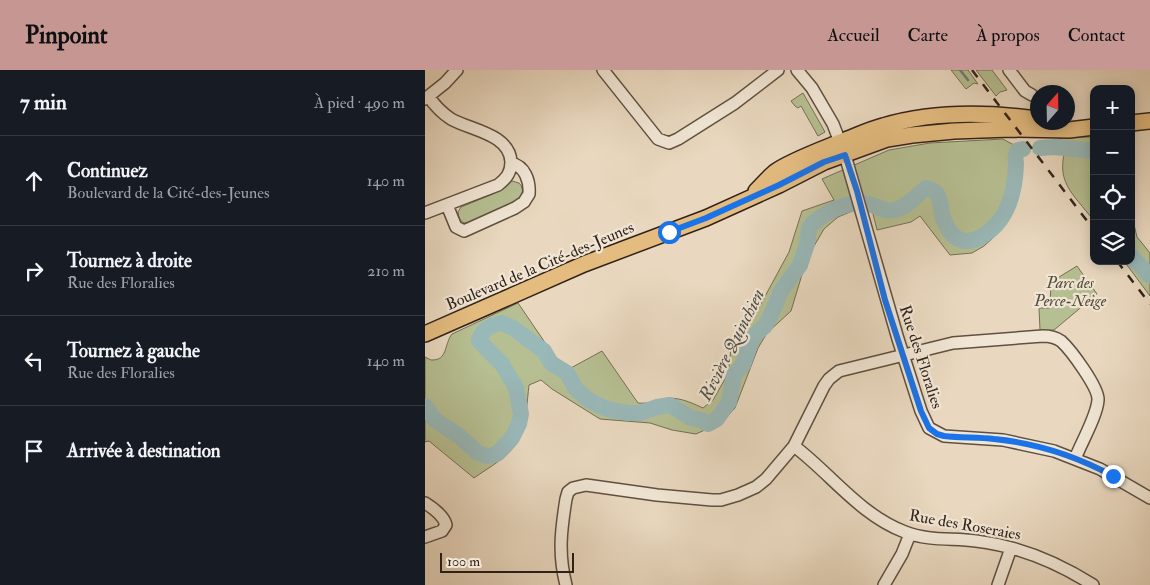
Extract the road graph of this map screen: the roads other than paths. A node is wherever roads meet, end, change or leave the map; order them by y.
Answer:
1 (457, 70) edge
2 (603, 70) edge
3 (778, 70) edge
4 (797, 70) edge
5 (1009, 70) edge
6 (1030, 94) edge
7 (427, 98) edge
8 (1030, 118) edge
9 (1150, 120) edge
10 (1075, 122) edge
11 (1135, 122) edge
12 (1090, 123) edge
13 (1090, 127) edge
14 (843, 148) junction
15 (511, 163) junction
16 (447, 205) junction
17 (425, 213) edge
18 (425, 334) edge
19 (903, 354) junction
20 (794, 446) junction
21 (1075, 459) junction
22 (1150, 498) edge
23 (425, 503) edge
24 (910, 534) junction
25 (425, 537) edge
26 (1011, 548) junction
27 (566, 585) edge
28 (884, 585) edge
29 (998, 585) edge
30 (1093, 585) edge

1 - 7 street
2 - 3 street
4 - 14 street, Rue des Floralies
5 - 6 street
7 - 15 street
8 - 14 main road, Boulevard de la Cité-des-Jeunes
9 - 11 main road
10 - 12 main road
13 - 14 main road, Boulevard de la Cité-des-Jeunes
14 - 18 main road, Boulevard de la Cité-des-Jeunes
14 - 19 street, Rue des Floralies
15 - 16 street
15 - 16 street
16 - 17 street
19 - 20 street
19 - 21 street, Rue des Floralies
19 - 21 street
20 - 24 street, Rue des Roseraies
20 - 27 street
21 - 22 street, Rue des Floralies
23 - 25 street
24 - 26 street, Rue des Roseraies
24 - 28 street
26 - 29 street
26 - 30 street, Rue des Roseraies

